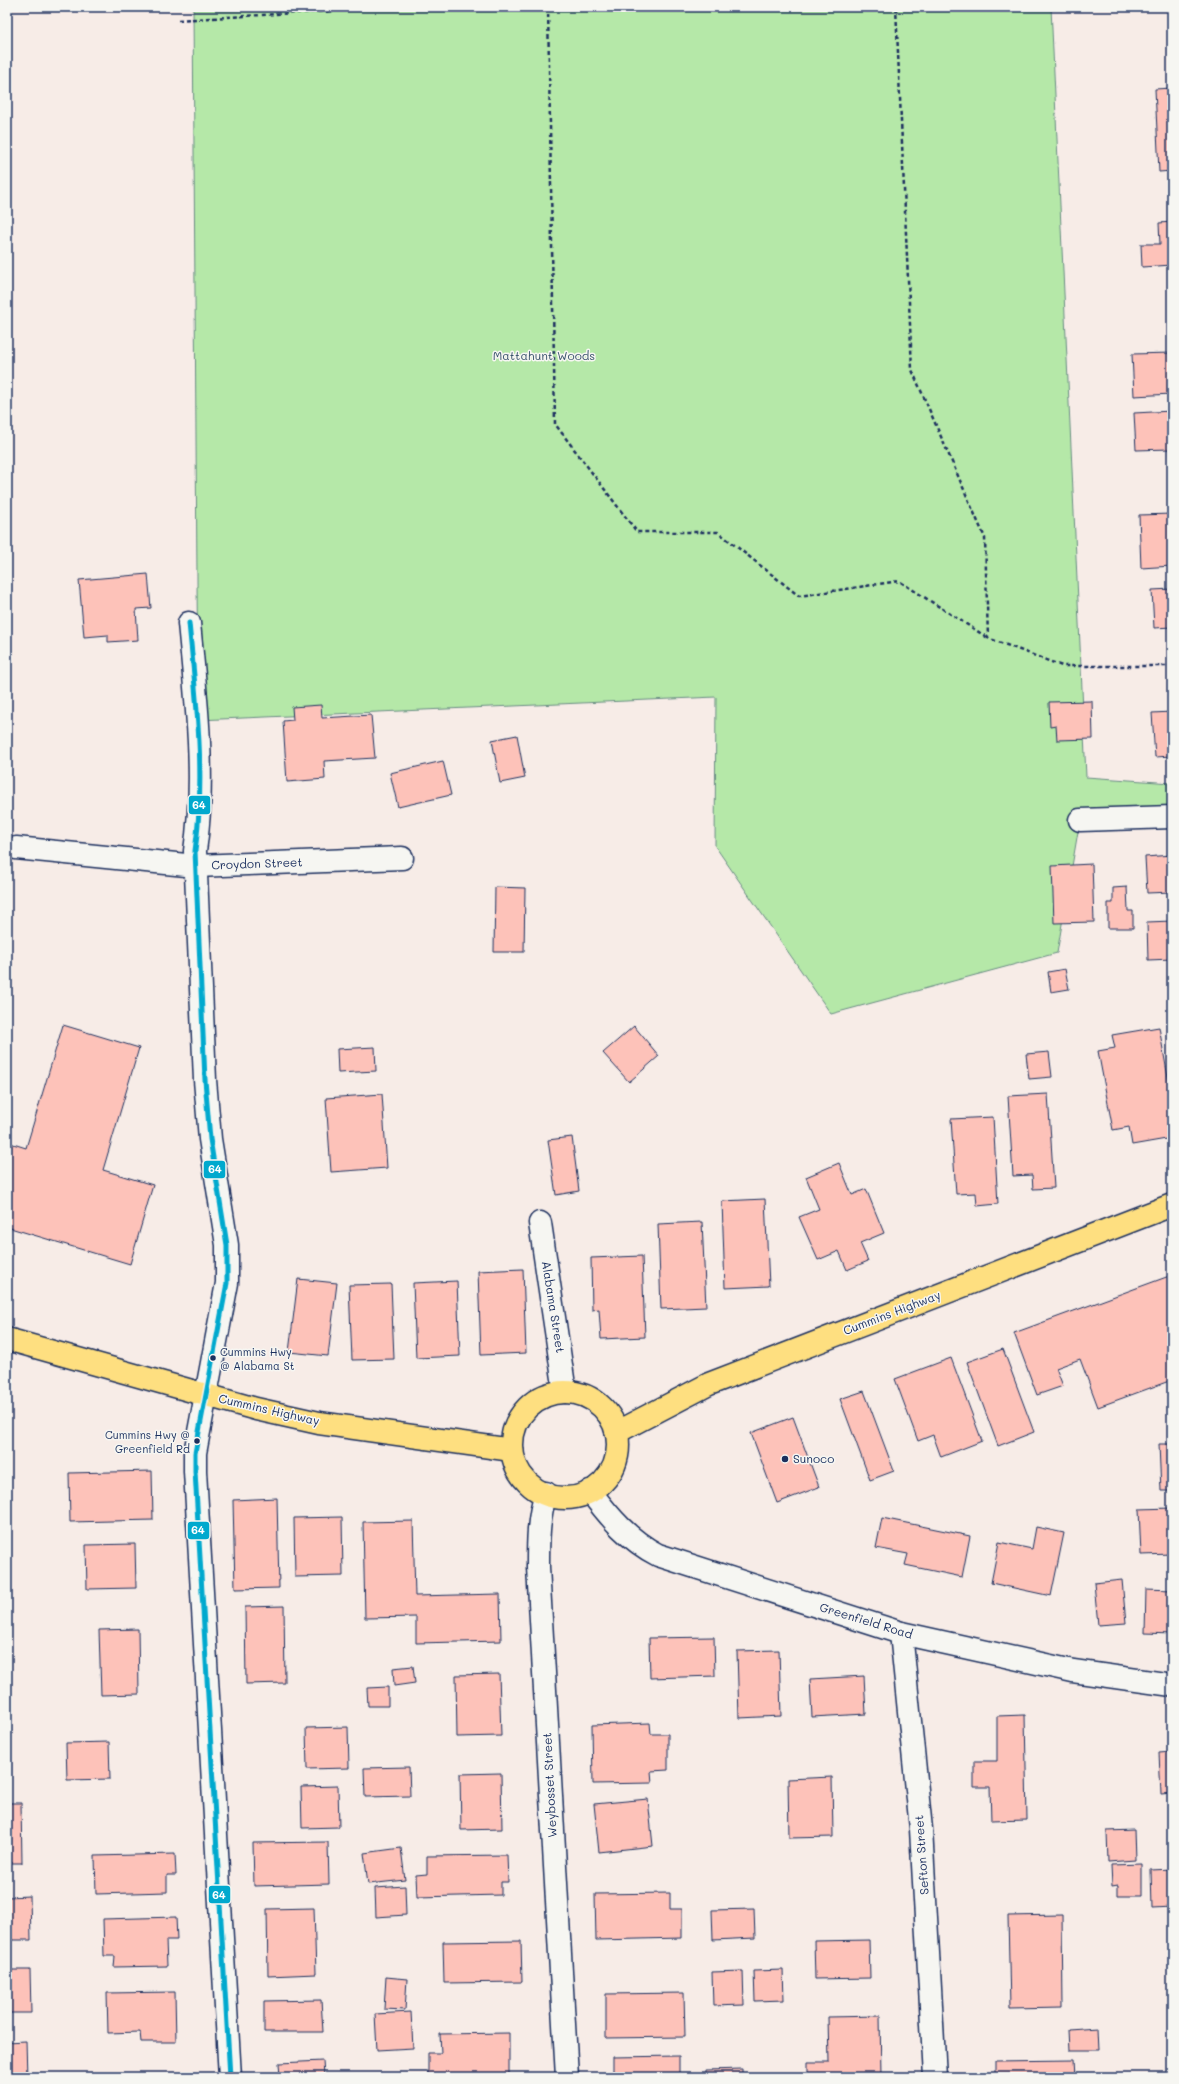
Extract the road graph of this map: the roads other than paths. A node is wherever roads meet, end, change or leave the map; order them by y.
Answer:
1 (190, 623) dead end
2 (1172, 817) edge
3 (1080, 820) dead end
4 (16, 848) dead end
5 (402, 858) dead end
6 (196, 866) junction
7 (1172, 1205) edge
8 (540, 1223) dead end
9 (7, 1339) edge
10 (565, 1392) junction
11 (206, 1395) junction
12 (617, 1432) junction
13 (512, 1450) junction
14 (590, 1491) junction
15 (546, 1493) junction
16 (901, 1633) junction
17 (1172, 1686) edge
18 (230, 2077) edge
19 (567, 2077) edge
20 (935, 2077) edge

1 - 6 street
2 - 3 street
4 - 6 street, Croydon Street
5 - 6 street, Croydon Street
6 - 11 street
7 - 12 main road, Cummins Highway
8 - 10 street, Alabama Street
9 - 11 main road, Cummins Highway
10 - 12 main road
10 - 13 main road
11 - 13 main road, Cummins Highway
11 - 18 street
12 - 14 main road
13 - 15 main road
14 - 15 main road
14 - 16 street, Greenfield Road
15 - 19 street, Weybosset Street
16 - 17 street, Greenfield Road
16 - 20 street, Sefton Street

